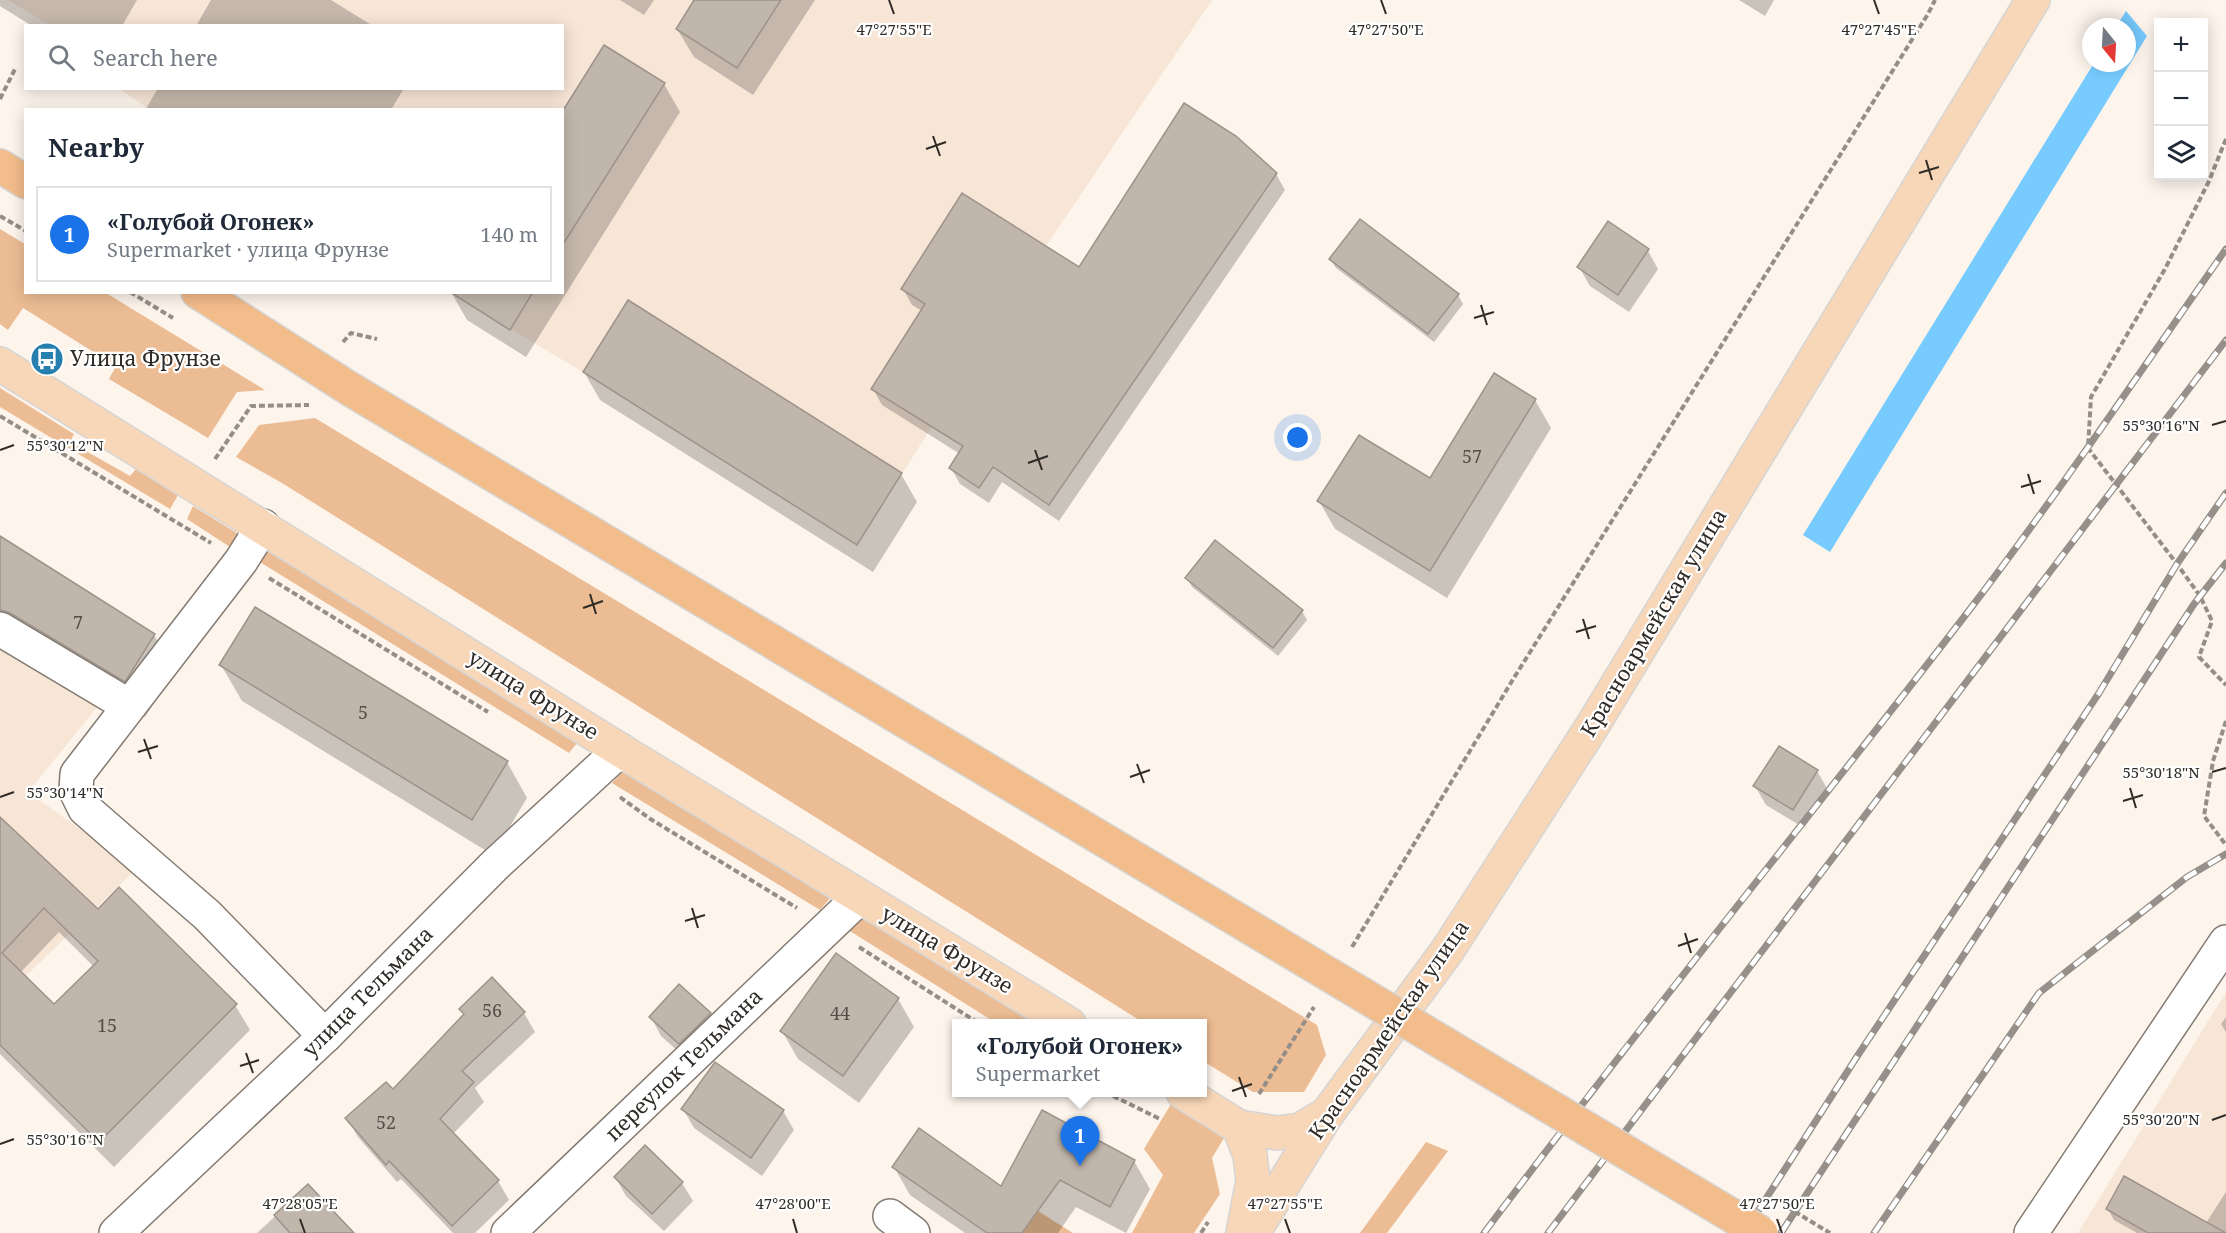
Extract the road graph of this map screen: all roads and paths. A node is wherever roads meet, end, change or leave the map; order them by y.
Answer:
1 (1935, 0) edge
2 (2033, 0) edge
3 (15, 69) dead end
4 (0, 99) edge
5 (2226, 138) edge
6 (0, 166) edge
7 (24, 181) edge
8 (0, 216) edge
9 (24, 230) edge
10 (201, 294) edge
11 (376, 339) dead end
12 (340, 345) dead end
13 (0, 364) edge
14 (319, 404) dead end
15 (251, 406) dead end
16 (0, 416) edge
17 (263, 526) junction
18 (241, 561) junction
19 (0, 629) edge
20 (2226, 685) edge
21 (129, 706) junction
22 (491, 714) dead end
23 (2226, 721) edge
24 (620, 750) junction
25 (591, 776) junction
26 (2226, 844) edge
27 (860, 897) junction
28 (828, 927) junction
29 (2226, 942) edge
30 (1351, 948) dead end
31 (1320, 998) dead end
32 (974, 1019) edge
33 (1062, 1019) edge
34 (325, 1036) junction
35 (1115, 1097) edge
36 (1191, 1097) edge
37 (1327, 1114) junction
38 (1161, 1120) dead end
39 (1239, 1127) junction
40 (116, 1233) edge
41 (508, 1233) edge
42 (1243, 1233) edge
43 (1253, 1233) edge
44 (1761, 1233) edge
45 (2031, 1233) edge

1 - 30 path
2 - 37 main road, Красноармейская улица
3 - 4 path
5 - 20 path
6 - 7 highway
8 - 9 path
10 - 44 highway, bridge
11 - 12 path
13 - 17 main road, улица Фрунзе
14 - 15 path
16 - 18 path
17 - 18 street
17 - 24 main road, улица Фрунзе
18 - 21 street
18 - 22 path
19 - 21 street
21 - 34 street
23 - 26 path
24 - 25 street, улица Тельмана
24 - 27 main road, улица Фрунзе
25 - 28 path
25 - 34 street, улица Тельмана
27 - 28 street, переулок Тельмана
27 - 33 main road, улица Фрунзе
28 - 32 path
28 - 41 street, переулок Тельмана
29 - 45 street
31 - 39 path
34 - 40 street, улица Тельмана
35 - 38 path
36 - 39 main road
37 - 39 main road
37 - 43 main road, Красноармейская улица
39 - 42 main road

